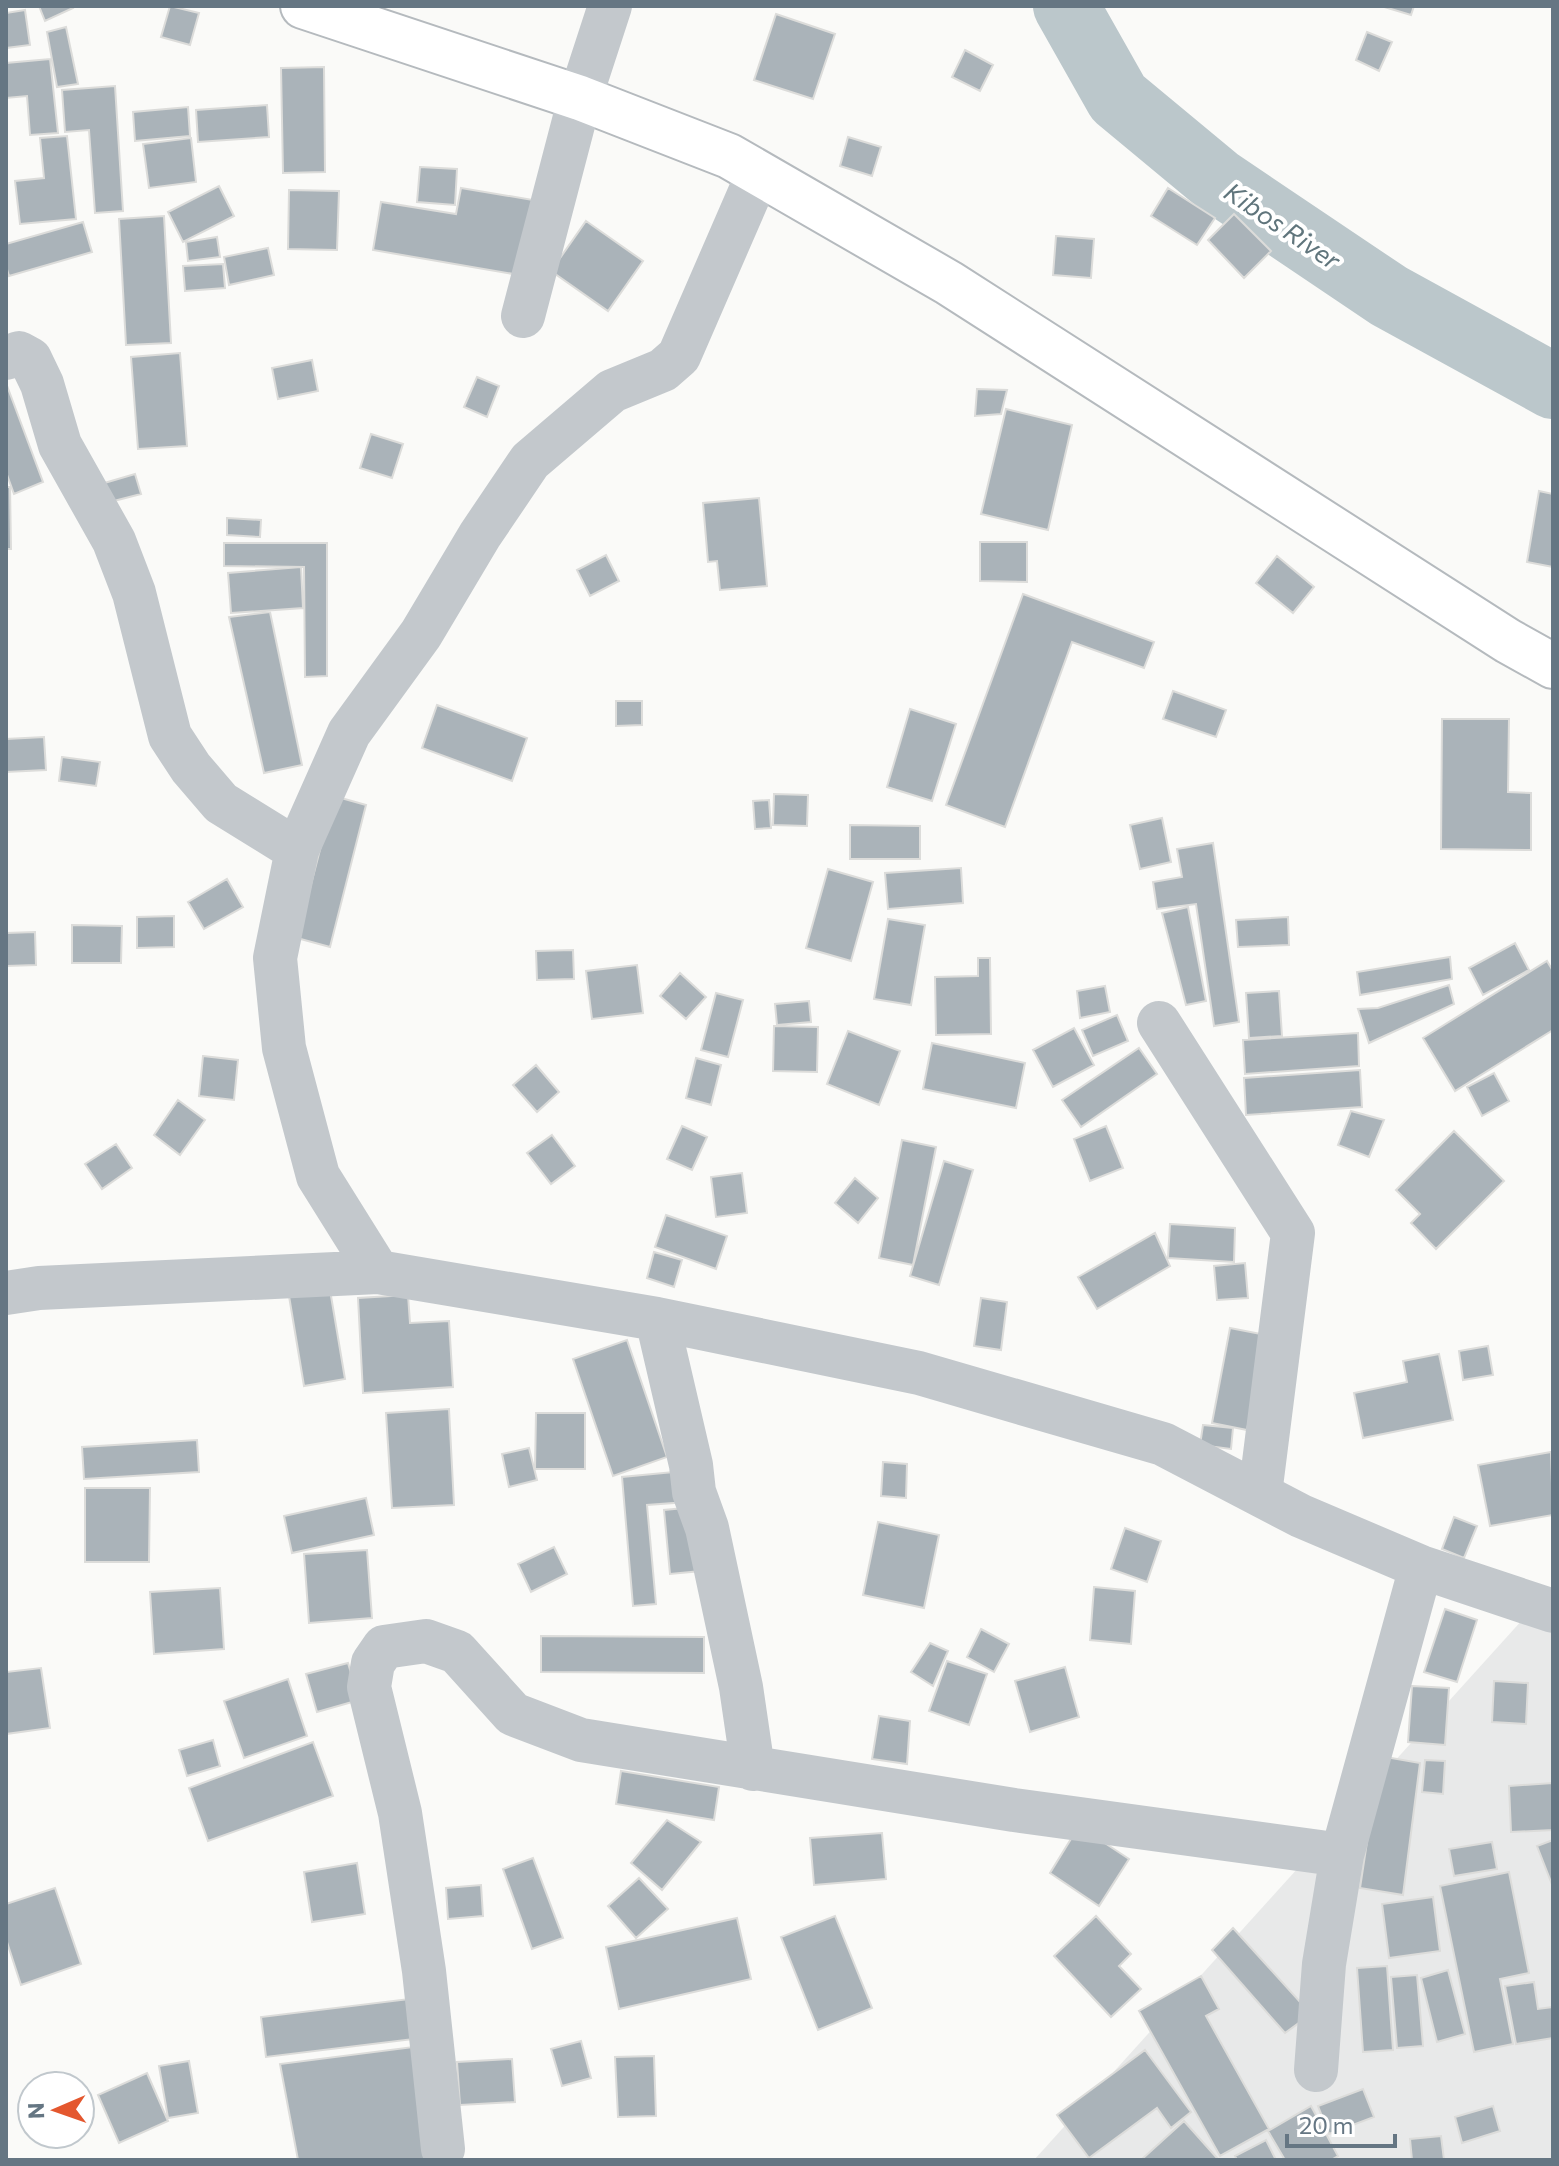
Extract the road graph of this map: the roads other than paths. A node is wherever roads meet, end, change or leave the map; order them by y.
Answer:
1 (303, 6) edge
2 (610, 6) edge
3 (580, 98) junction
4 (758, 174) junction
5 (523, 316) dead end
6 (6, 358) edge
7 (1553, 666) edge
8 (297, 850) junction
9 (1159, 1023) dead end
10 (378, 1272) junction
11 (6, 1293) edge
12 (657, 1319) junction
13 (1260, 1494) junction
14 (1421, 1567) junction
15 (1553, 1611) edge
16 (753, 1769) junction
17 (1342, 1855) junction
18 (1316, 2070) dead end
19 (443, 2149) dead end

1 - 3 main road
2 - 3 street
3 - 4 main road
3 - 5 street
4 - 7 main road
4 - 8 street
6 - 8 street
8 - 10 street
9 - 13 street
10 - 11 street
10 - 12 street
12 - 13 street
12 - 16 street
13 - 14 street
14 - 15 street
14 - 17 street
16 - 17 street
16 - 19 street
17 - 18 street

